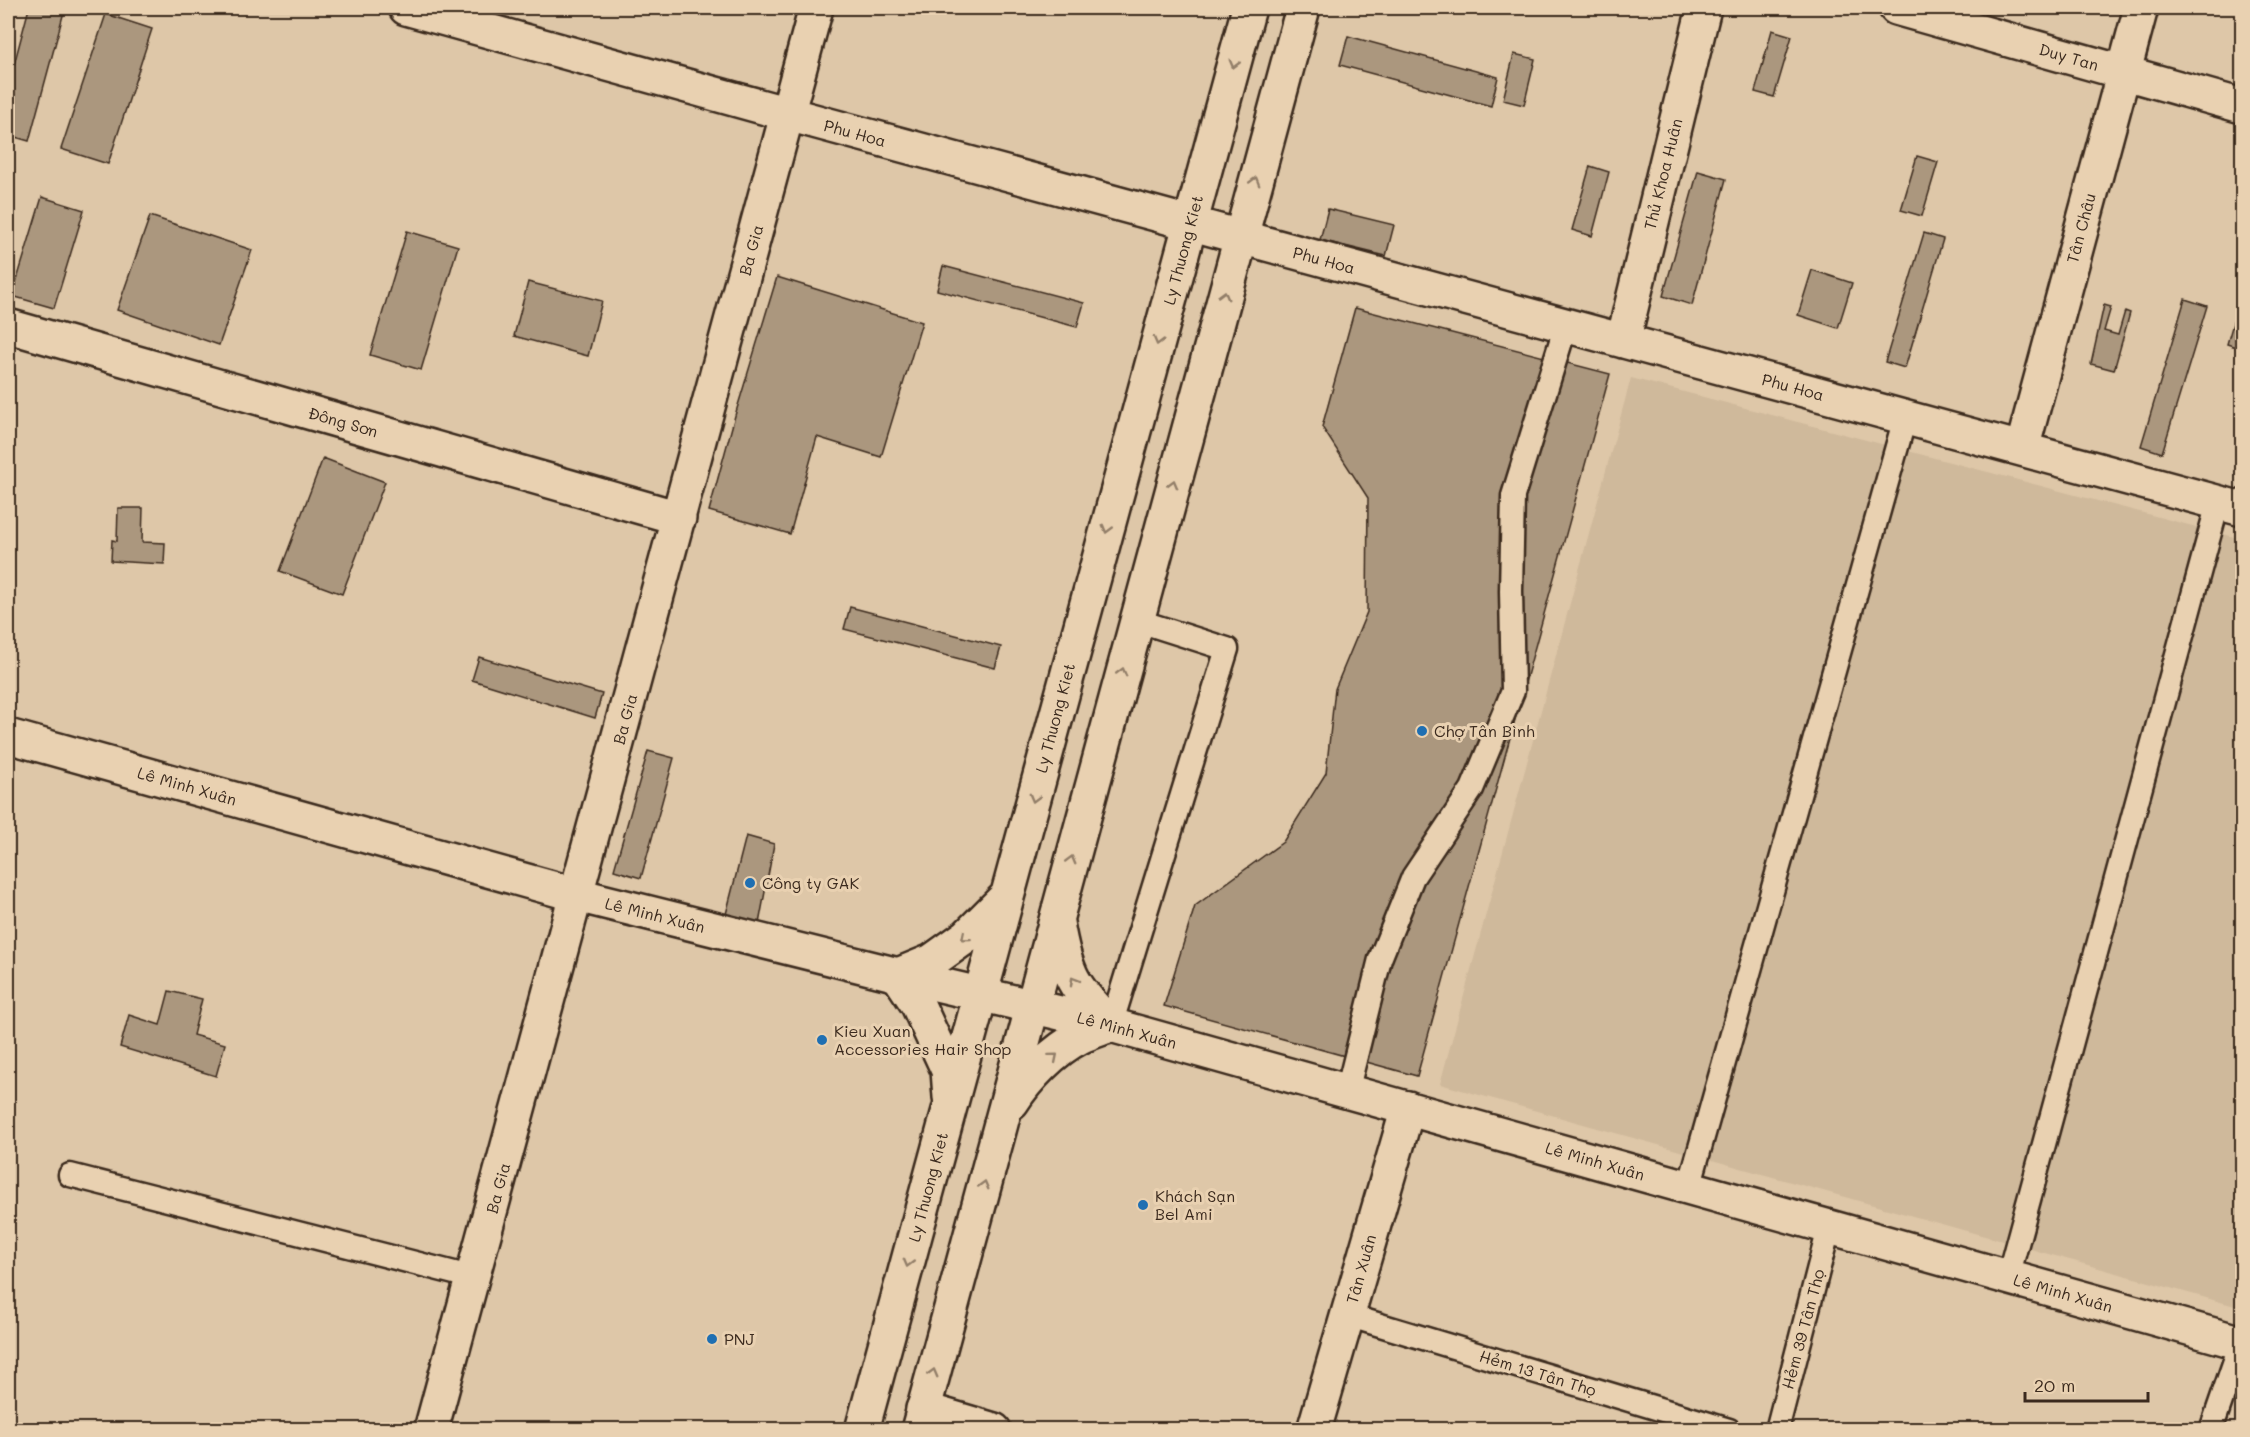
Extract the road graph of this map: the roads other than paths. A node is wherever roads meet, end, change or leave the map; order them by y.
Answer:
1 (406, 8) edge
2 (816, 8) edge
3 (1249, 8) edge
4 (1303, 8) edge
5 (1704, 8) edge
6 (2141, 8) edge
7 (1904, 9) edge
8 (2122, 72) junction
9 (2242, 106) edge
10 (788, 114) junction
11 (1191, 224) junction
12 (1239, 237) junction
13 (1566, 325) junction
14 (8, 326) edge
15 (1623, 340) junction
16 (1905, 418) junction
17 (2022, 449) junction
18 (2230, 506) edge
19 (679, 518) junction
20 (1136, 620) junction
21 (8, 735) edge
22 (577, 895) junction
23 (1007, 896) junction
24 (1055, 916) junction
25 (898, 975) junction
26 (980, 994) junction
27 (1032, 1007) junction
28 (1112, 1025) junction
29 (1347, 1092) junction
30 (951, 1105) junction
31 (1408, 1108) junction
32 (1002, 1116) junction
33 (69, 1175) dead end
34 (1689, 1187) junction
35 (1829, 1228) junction
36 (2008, 1277) junction
37 (474, 1278) junction
38 (1347, 1316) junction
39 (2242, 1343) edge
40 (920, 1419) edge
41 (431, 1430) edge
42 (862, 1430) edge
43 (994, 1430) edge
44 (1314, 1430) edge
45 (1729, 1430) edge
46 (1777, 1430) edge
47 (2211, 1430) edge

1 - 10 street, Phu Hoa
2 - 10 street, Ba Gia
3 -> 11 street, Ly Thuong Kiet
12 -> 4 street
5 - 15 street, Thủ Khoa Huân
6 - 8 street, Tân Châu
7 - 8 street, Duy Tan
8 - 9 street, Duy Tan
8 - 17 street, Tân Châu
10 - 11 street, Phu Hoa
10 - 19 street, Ba Gia
11 - 12 street, Phu Hoa
11 -> 23 street, Ly Thuong Kiet
12 - 13 street, Phu Hoa
20 -> 12 street
13 - 15 street, Phu Hoa
13 - 29 lane
14 - 19 street, Đông Sơn
15 - 16 street, Phu Hoa
16 - 17 street, Phu Hoa
16 - 34 lane
17 - 18 street, Phu Hoa
18 - 36 lane
19 - 22 street, Ba Gia
24 -> 20 street
20 - 28 lane
21 - 22 street, Lê Minh Xuân
22 - 25 street, Lê Minh Xuân
22 - 37 street, Ba Gia
23 -> 25 street
23 - 26 street, Ly Thuong Kiet
24 - 27 street
28 -> 24 street
25 - 26 street, Lê Minh Xuân
25 - 30 street
26 - 27 street, Lê Minh Xuân
26 - 30 street, Ly Thuong Kiet
27 - 28 street, Lê Minh Xuân
27 - 32 street
28 - 29 street, Lê Minh Xuân
32 -> 28 street
29 - 31 street, Lê Minh Xuân
30 -> 42 street, Ly Thuong Kiet
31 - 34 street, Lê Minh Xuân
31 - 38 street, Tân Xuân
40 -> 32 street
33 - 37 lane
34 - 35 street, Lê Minh Xuân
35 - 36 street, Lê Minh Xuân
35 - 46 lane, Hẻm 39 Tân Thọ
36 - 39 street, Lê Minh Xuân
37 - 41 street, Ba Gia
38 - 44 street, Tân Xuân
38 - 45 lane, Hẻm 13 Tân Thọ
39 - 47 lane
40 - 43 street

